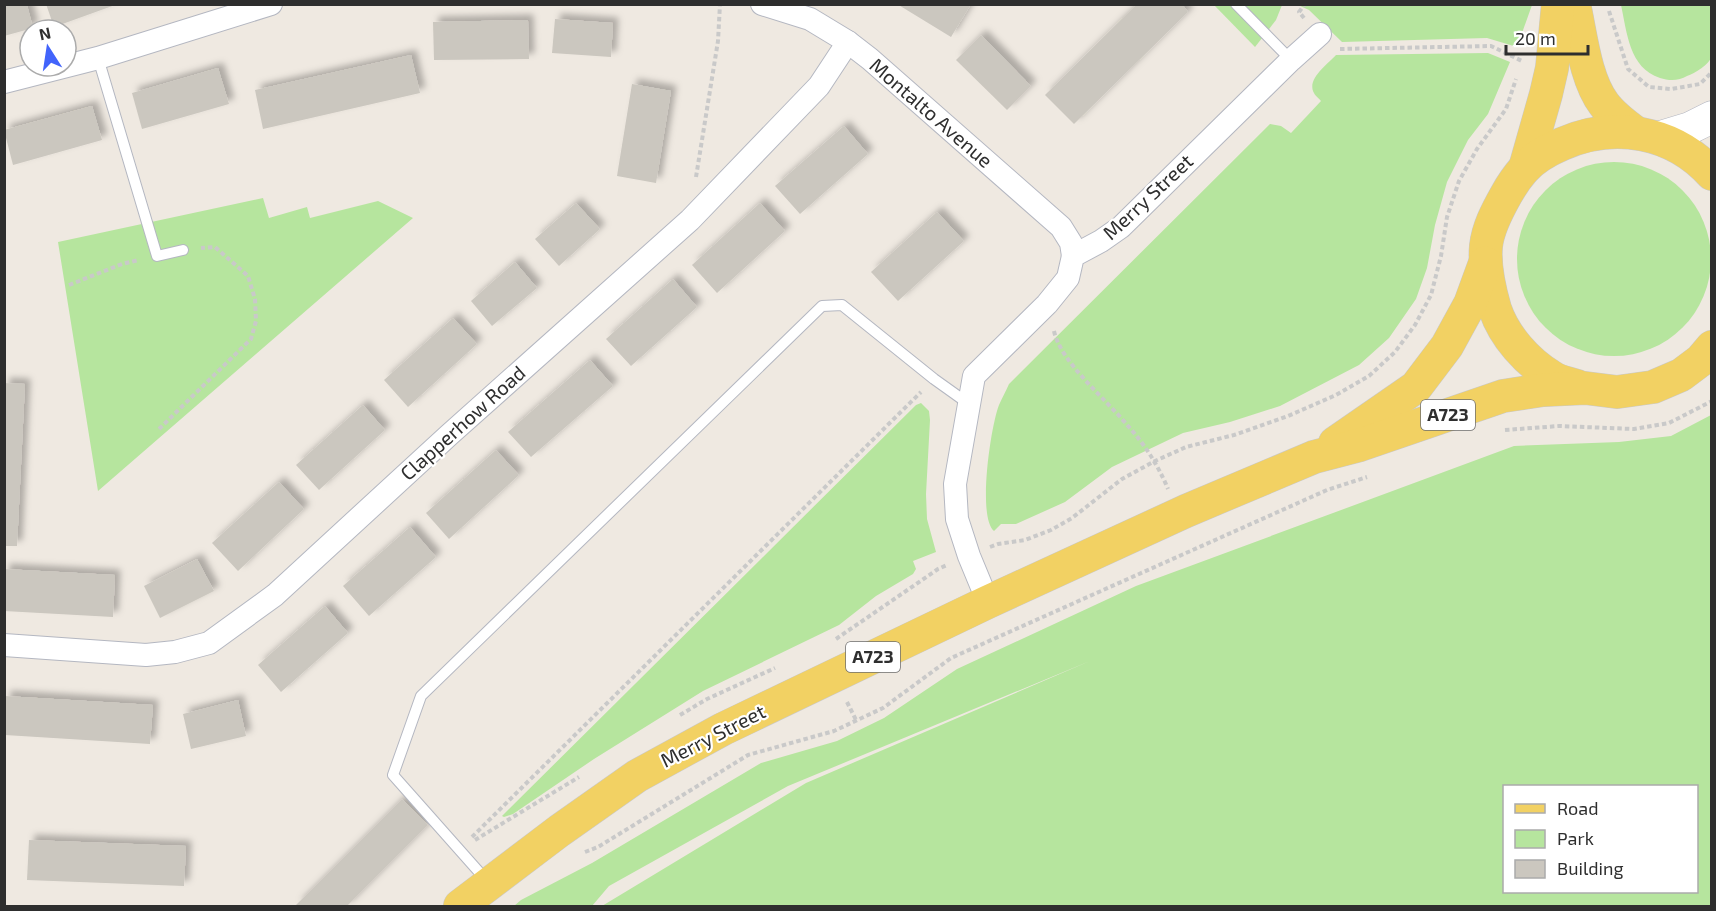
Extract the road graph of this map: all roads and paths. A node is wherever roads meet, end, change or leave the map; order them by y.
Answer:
1 (271, 4) edge
2 (720, 4) edge
3 (762, 4) edge
4 (1236, 4) edge
5 (1557, 4) edge
6 (1574, 4) edge
7 (1606, 4) edge
8 (1320, 34) joint
9 (848, 42) junction
10 (1528, 52) dead end
11 (98, 58) junction
12 (1291, 60) junction
13 (1522, 61) junction
14 (1519, 69) dead end
15 (1712, 72) edge
16 (1517, 77) dead end
17 (4, 82) edge
18 (1712, 117) edge
19 (1646, 135) junction
20 (1525, 168) junction
21 (1712, 174) edge
22 (690, 220) junction
23 (183, 250) joint
24 (157, 256) junction
25 (1073, 256) junction
26 (1485, 263) junction
27 (69, 285) dead end
28 (1047, 304) junction
29 (1414, 325) junction
30 (1447, 346) junction
31 (1708, 355) edge
32 (934, 379) junction
33 (1585, 388) junction
34 (1712, 401) edge
35 (969, 404) junction
36 (159, 429) dead end
37 (1497, 432) dead end
38 (1314, 457) junction
39 (1155, 461) junction
40 (1372, 475) dead end
41 (1180, 514) junction
42 (969, 556) junction
43 (988, 602) junction
44 (834, 641) dead end
45 (4, 645) edge
46 (781, 665) dead end
47 (676, 717) dead end
48 (588, 772) dead end
49 (459, 850) junction
50 (576, 855) dead end
51 (490, 884) junction
52 (460, 906) edge

1 - 11 street
2 - 22 path
3 - 9 street, Montalto Avenue
4 - 12 lane
5 - 20 main road, A723
6 - 19 main road, A723
7 - 15 path
8 - 12 street, Merry Street
8 - 13 path
9 - 22 street, Clapperhow Road
9 - 25 street, Montalto Avenue
10 - 13 path
11 - 17 street
11 - 24 lane
12 - 25 street, Merry Street
13 - 14 path
16 - 29 path
18 - 19 main road
19 - 20 main road, A723
19 - 21 main road, A723
20 - 26 main road, A723
22 - 45 street, Clapperhow Road
23 - 24 lane
23 - 36 path
24 - 27 path
25 - 28 street
26 - 30 main road, A723
26 - 33 main road, A723
28 - 35 street
28 - 39 path
29 - 30 path
29 - 39 path
30 - 38 main road, A723
31 - 33 main road, A723
32 - 35 lane
32 - 49 path
32 - 49 lane
33 - 38 main road, A723
34 - 37 path
35 - 42 street
38 - 41 main road, Merry Street / A723
39 - 41 path
39 - 42 path
40 - 50 path
41 - 43 main road, Merry Street / A723
42 - 43 street
42 - 44 path
43 - 51 main road, Merry Street / A723
46 - 47 path
48 - 49 path
49 - 51 lane
51 - 52 main road, Merry Street / A723

